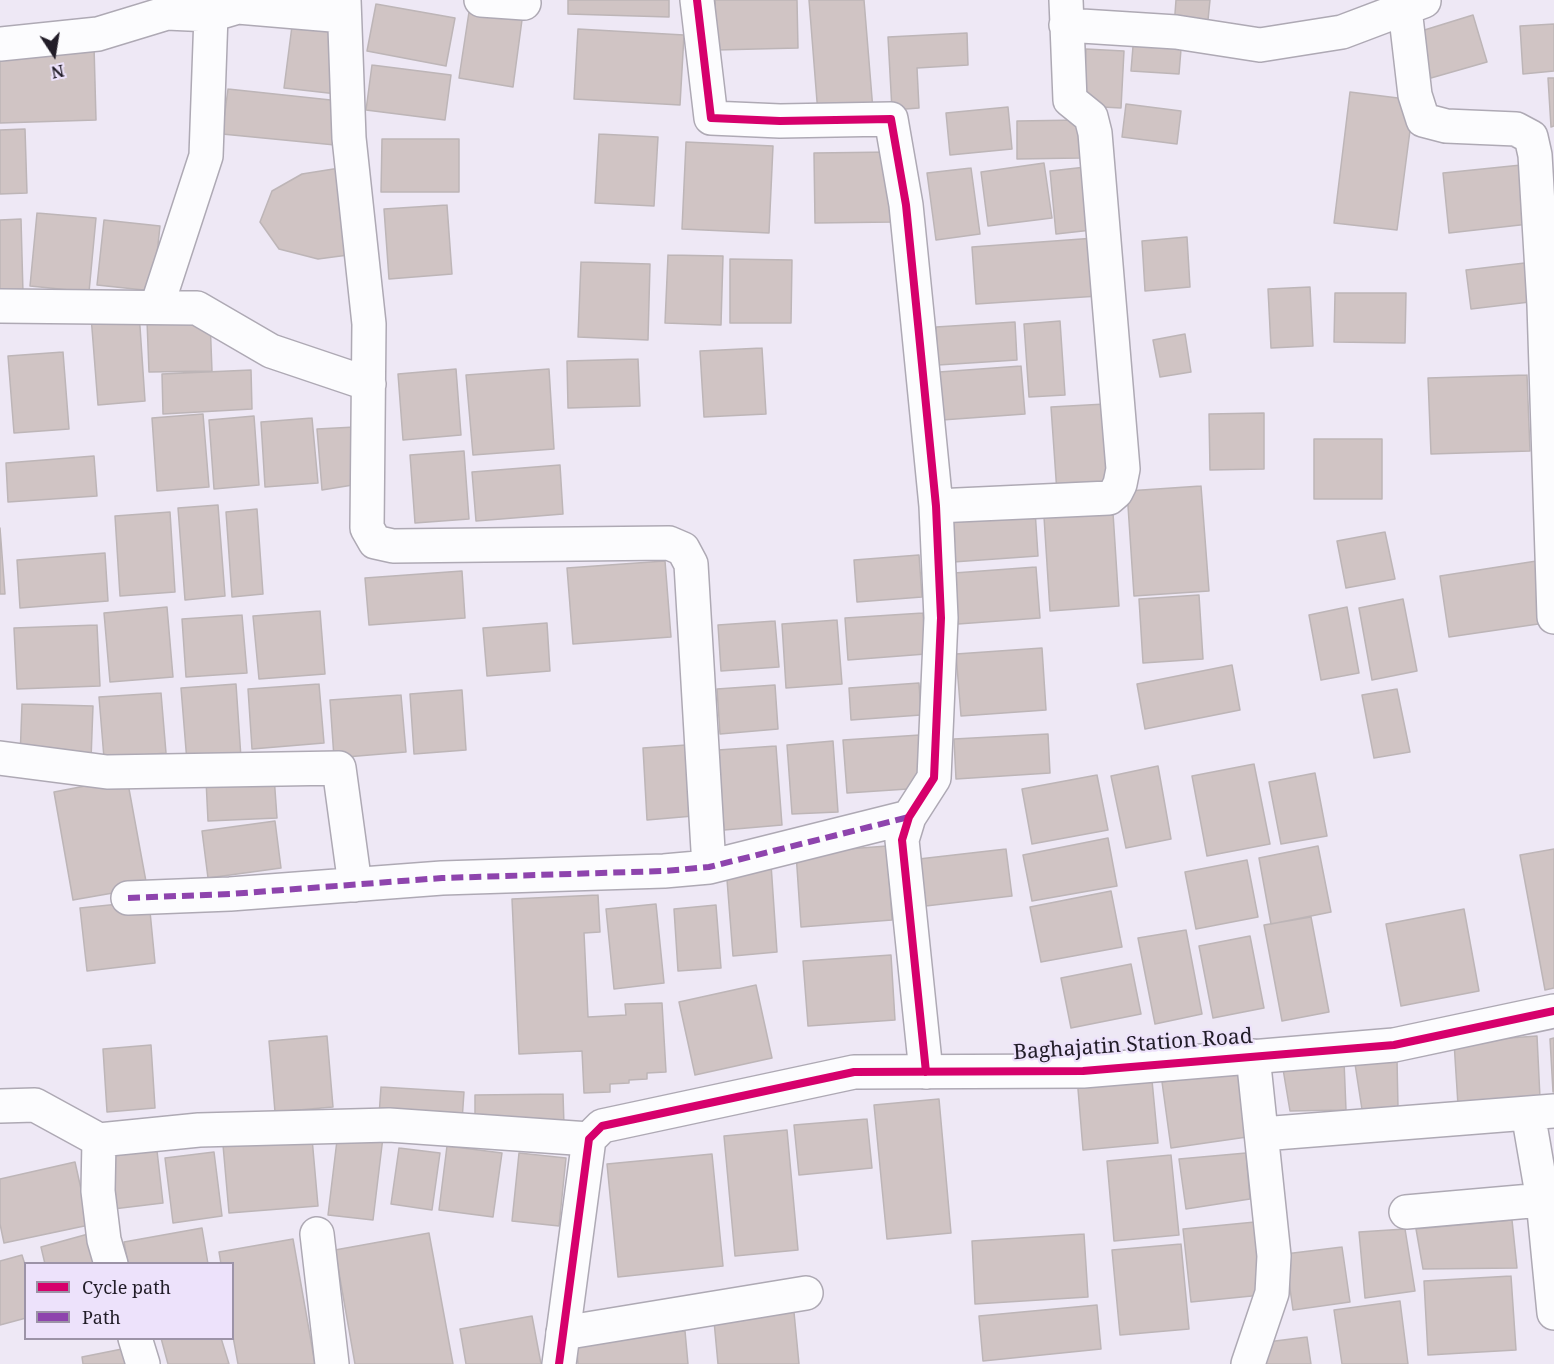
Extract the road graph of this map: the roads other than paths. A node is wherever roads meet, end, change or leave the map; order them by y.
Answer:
1 (481, 0) edge
2 (697, 0) edge
3 (524, 3) dead end
4 (1415, 5) edge
5 (344, 8) edge
6 (1066, 13) edge
7 (211, 15) junction
8 (0, 44) edge
9 (1549, 303) edge
10 (0, 306) edge
11 (157, 306) junction
12 (369, 384) junction
13 (936, 506) junction
14 (1554, 617) edge
15 (0, 758) edge
16 (909, 817) junction
17 (709, 867) junction
18 (355, 885) junction
19 (128, 898) dead end
20 (1554, 1011) edge
21 (1253, 1056) junction
22 (926, 1072) junction
23 (0, 1106) edge
24 (1541, 1112) edge
25 (1262, 1134) junction
26 (589, 1139) junction
27 (99, 1140) junction
28 (1548, 1199) edge
29 (1406, 1212) dead end
30 (317, 1234) dead end
31 (111, 1262) edge
32 (806, 1293) dead end
33 (1554, 1313) edge
34 (136, 1340) edge
35 (561, 1348) edge
36 (143, 1364) edge
37 (332, 1364) edge
38 (1248, 1364) edge

1 - 3 street
2 - 13 street
4 - 6 street
4 - 9 street
5 - 7 street
5 - 12 street
6 - 13 street
7 - 8 street
7 - 11 street
9 - 14 street
10 - 11 street
11 - 12 street
12 - 17 street
13 - 16 street
15 - 18 street
16 - 17 street
16 - 22 street
17 - 18 street
18 - 19 street
20 - 21 street, Baghajatin Station Road
21 - 22 street, Baghajatin Station Road
21 - 25 street
22 - 26 street, Baghajatin Station Road
23 - 27 street
24 - 25 street
24 - 28 street
25 - 38 street
26 - 27 street
26 - 35 street
27 - 31 street
28 - 29 street
28 - 33 street
30 - 37 street
32 - 35 street
34 - 36 street

